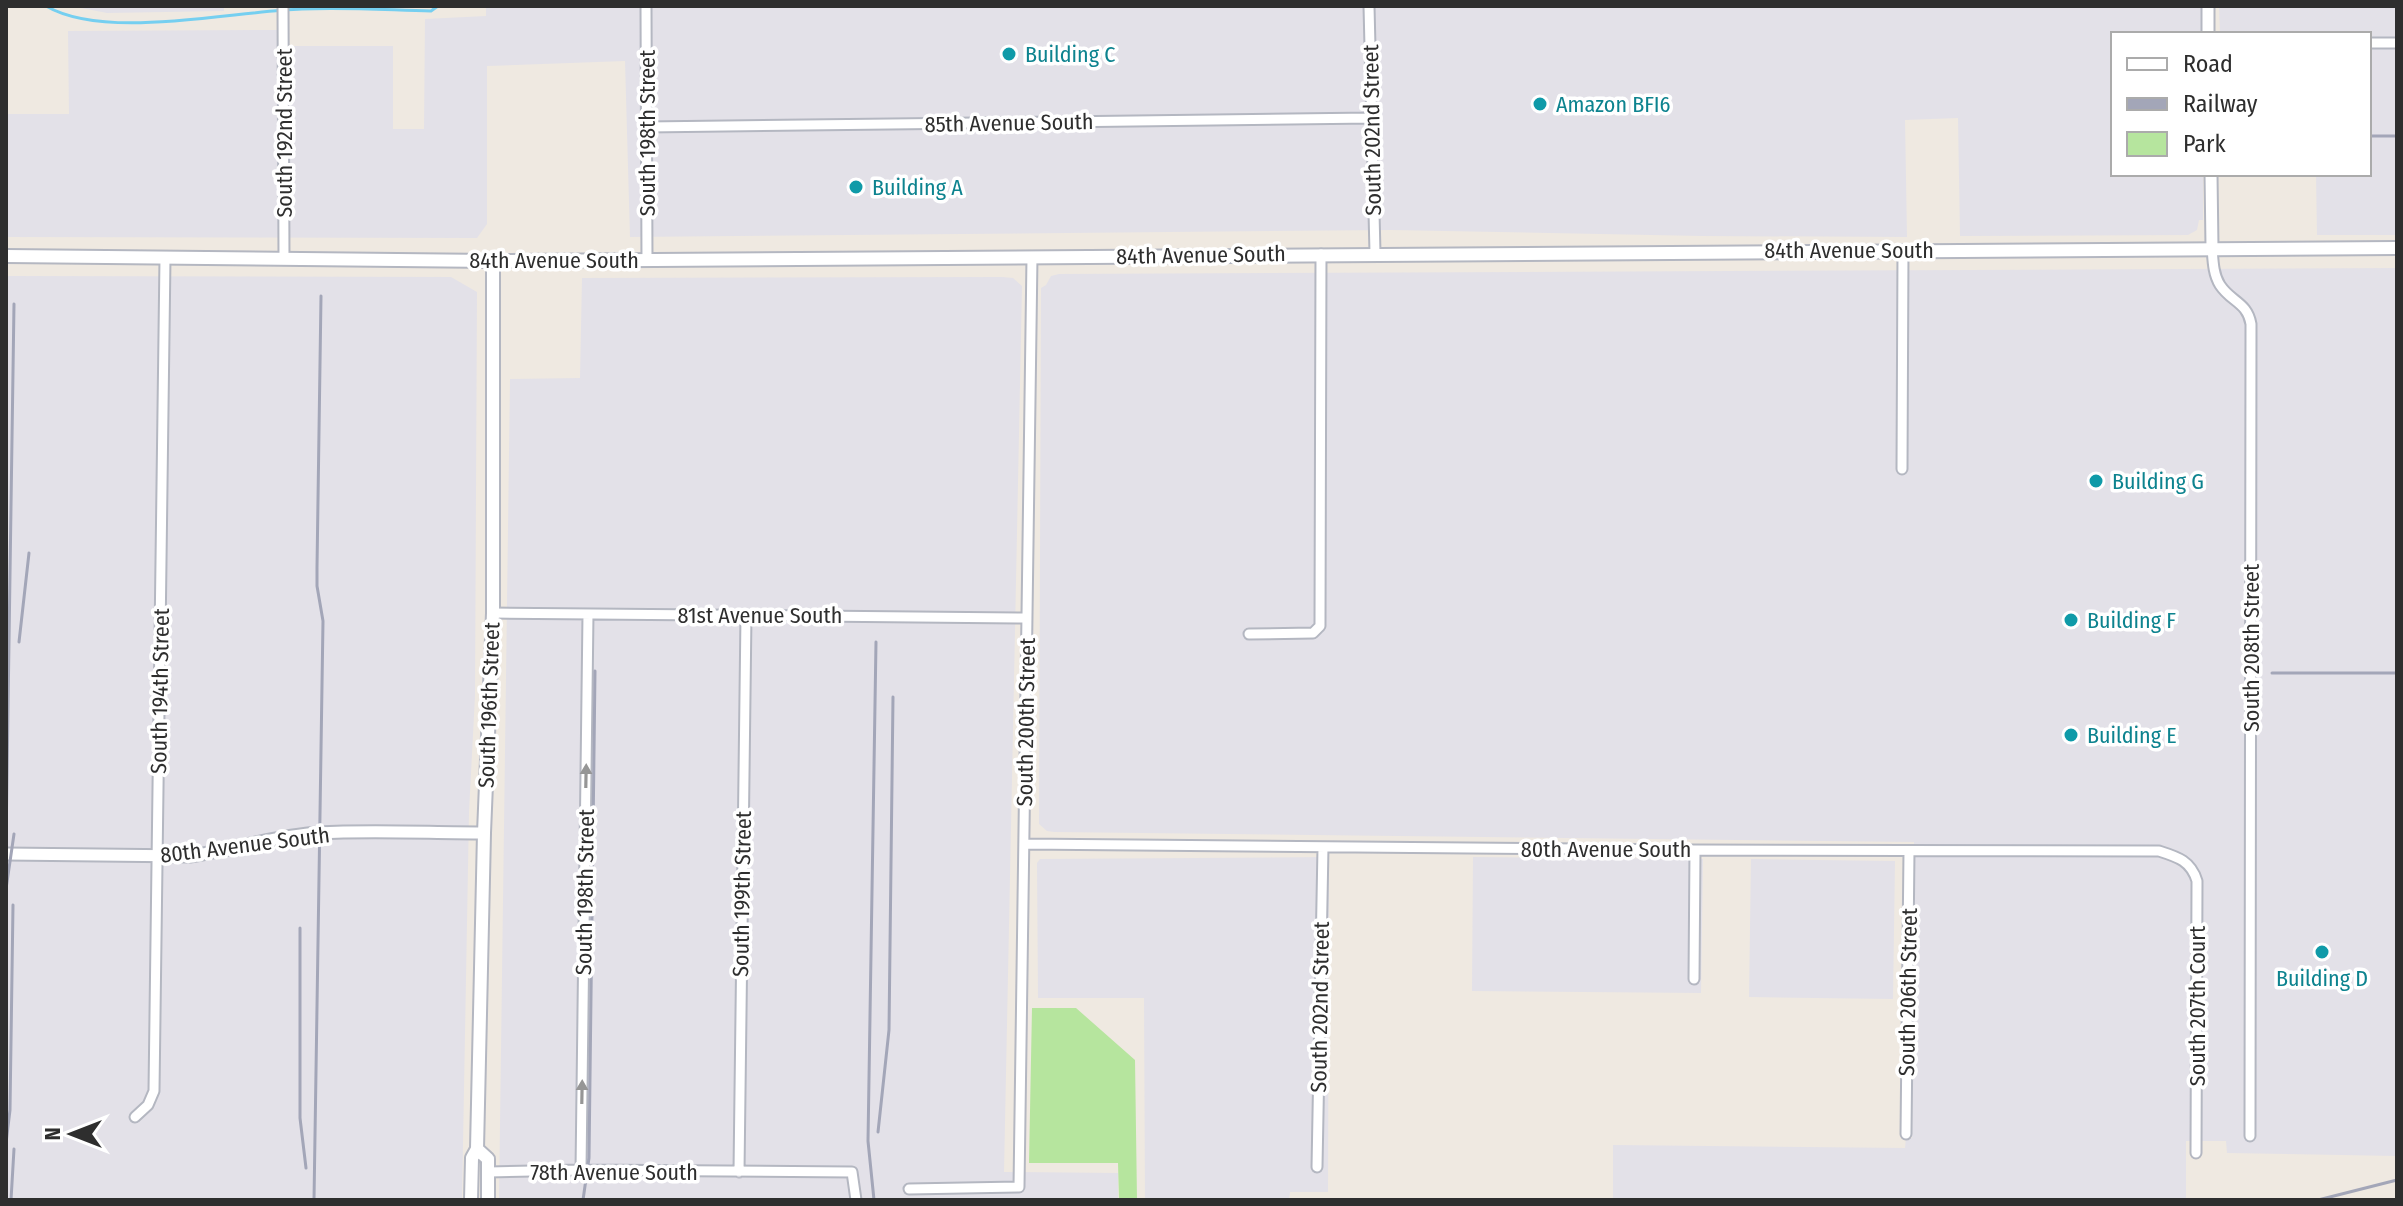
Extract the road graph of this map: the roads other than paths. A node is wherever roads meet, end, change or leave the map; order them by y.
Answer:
1 (283, 6) edge
2 (646, 6) edge
3 (1369, 6) edge
4 (2208, 6) edge
5 (2208, 32) edge
6 (2371, 43) edge
7 (2397, 43) edge
8 (1372, 118) junction
9 (647, 127) junction
10 (2211, 176) edge
11 (2212, 247) junction
12 (2397, 248) edge
13 (1903, 250) junction
14 (1375, 253) junction
15 (1321, 254) junction
16 (6, 256) edge
17 (1032, 257) junction
18 (165, 258) junction
19 (284, 259) junction
20 (647, 260) junction
21 (493, 261) junction
22 (1902, 469) dead end
23 (493, 613) junction
24 (588, 614) junction
25 (746, 615) junction
26 (1027, 618) junction
27 (1249, 634) dead end
28 (484, 833) junction
29 (1024, 844) junction
30 (1323, 847) junction
31 (1695, 850) junction
32 (1909, 851) junction
33 (6, 854) edge
34 (157, 856) junction
35 (2187, 862) joint
36 (1694, 979) dead end
37 (135, 1117) dead end
38 (1906, 1134) dead end
39 (2250, 1136) dead end
40 (477, 1149) junction
41 (2196, 1153) dead end
42 (1317, 1167) dead end
43 (581, 1170) junction
44 (489, 1172) junction
45 (739, 1172) junction
46 (909, 1189) dead end
47 (471, 1200) edge
48 (488, 1200) edge
49 (856, 1200) edge

1 - 19 street, South 192nd Street
2 - 9 street, South 198th Street
3 - 8 street, South 202nd Street
4 - 5 street
6 - 7 street
8 - 9 street, 85th Avenue South
8 - 14 street, South 202nd Street
9 - 20 street, South 198th Street
10 - 11 street, South 208th Street
11 - 12 main road, 84th Avenue South
11 - 13 main road, 84th Avenue South
11 - 39 street, South 208th Street
13 - 14 main road, 84th Avenue South
13 - 22 street
14 - 15 main road, 84th Avenue South
15 - 17 main road, 84th Avenue South
15 - 27 street
16 - 18 main road, 84th Avenue South
17 - 20 main road, 84th Avenue South
17 - 26 street, South 200th Street
18 - 19 main road, 84th Avenue South
18 - 34 street, South 194th Street
19 - 21 main road, 84th Avenue South
20 - 21 main road, 84th Avenue South
21 - 23 main road, South 196th Street
23 - 24 street, 81st Avenue South
23 - 28 main road, South 196th Street
24 - 25 street, 81st Avenue South
43 -> 24 street, South 198th Street
25 - 26 street, 81st Avenue South
25 - 45 street, South 199th Street
26 - 29 street, South 200th Street
28 - 34 street, 80th Avenue South
28 - 40 main road, South 196th Street
29 - 30 street, 80th Avenue South
29 - 46 street, South 200th Street
30 - 31 street, 80th Avenue South
30 - 42 street, South 202nd Street
31 - 32 street, 80th Avenue South
31 - 36 street
32 - 35 street, 80th Avenue South
32 - 38 street, South 206th Street
33 - 34 street, 80th Avenue South
34 - 37 street, South 194th Street
35 - 41 street, South 207th Court
40 - 44 main road, South 196th Street
40 - 47 main road, South 196th Street
43 - 44 street, 78th Avenue South
43 - 45 street, 78th Avenue South
44 - 48 main road, South 196th Street
45 - 49 street, 78th Avenue South

